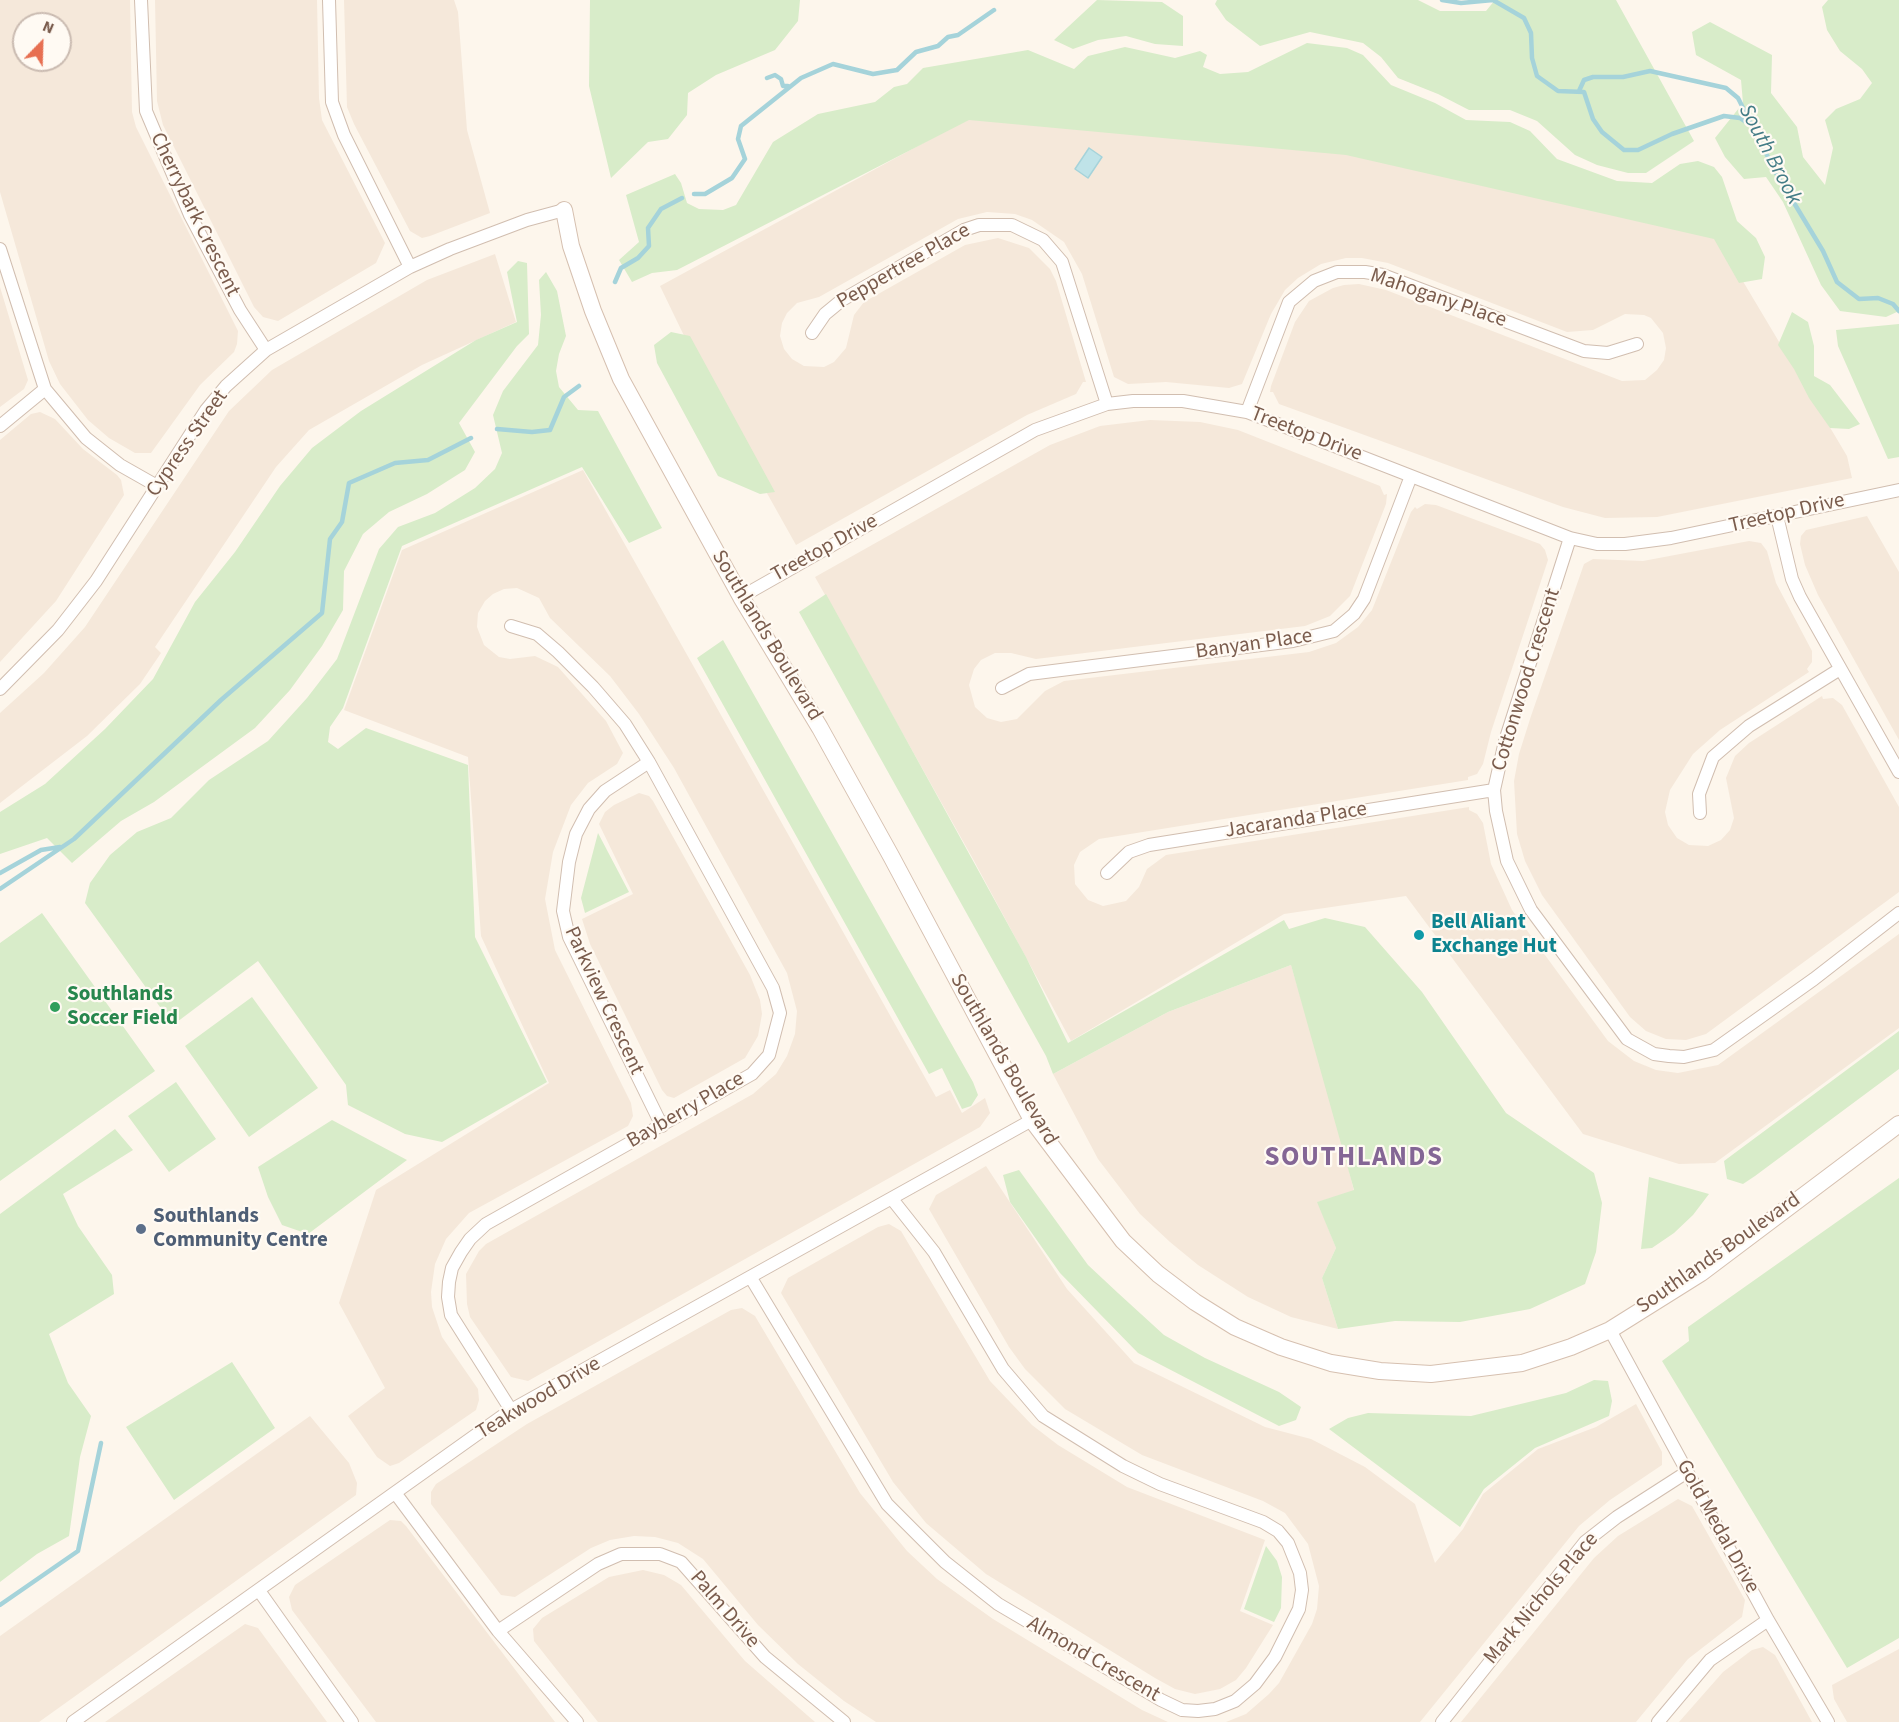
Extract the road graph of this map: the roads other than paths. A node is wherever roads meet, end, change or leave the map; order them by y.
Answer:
1 (141, 0) edge
2 (329, 0) edge
3 (564, 210) joint
4 (0, 249) edge
5 (410, 267) junction
6 (812, 333) dead end
7 (1636, 344) dead end
8 (266, 350) junction
9 (45, 389) junction
10 (1107, 404) junction
11 (1247, 412) junction
12 (0, 426) edge
13 (1411, 476) junction
14 (157, 486) junction
15 (1899, 490) edge
16 (1777, 516) junction
17 (1570, 538) junction
18 (741, 597) junction
19 (511, 626) dead end
20 (1840, 669) junction
21 (1002, 688) dead end
22 (0, 689) edge
23 (649, 762) junction
24 (1899, 772) edge
25 (1494, 790) junction
26 (1700, 813) dead end
27 (1107, 873) dead end
28 (1899, 913) edge
29 (1032, 1120) junction
30 (1899, 1124) edge
31 (662, 1125) junction
32 (892, 1199) junction
33 (751, 1278) junction
34 (1610, 1330) junction
35 (511, 1410) junction
36 (1687, 1472) junction
37 (396, 1494) junction
38 (260, 1592) junction
39 (1768, 1620) junction
40 (498, 1631) junction
41 (73, 1722) edge
42 (352, 1722) edge
43 (577, 1722) edge
44 (844, 1722) edge
45 (1442, 1722) edge
46 (1658, 1722) edge
47 (1828, 1722) edge

1 - 8 street, Cherrybark Crescent
2 - 5 street
3 - 5 street, Cypress Street
3 - 18 main road, Southlands Boulevard
4 - 9 street
5 - 8 street, Cypress Street
6 - 10 street, Peppertree Place
7 - 11 street, Mahogany Place
8 - 14 street, Cypress Street
9 - 12 street
9 - 14 street
10 - 11 street, Treetop Drive
10 - 18 street, Treetop Drive
11 - 13 street, Treetop Drive
13 - 17 street, Treetop Drive
13 - 21 street, Banyan Place
14 - 22 street, Cypress Street
15 - 16 street, Treetop Drive
16 - 17 street, Treetop Drive
16 - 20 street
17 - 25 street, Cottonwood Crescent
18 - 29 main road, Southlands Boulevard
19 - 23 street, Bayberry Place
20 - 24 street
20 - 26 street
23 - 31 street, Parkview Crescent
23 - 31 street, Bayberry Place
25 - 27 street, Jacaranda Place
25 - 28 street, Cottonwood Crescent
29 - 32 street, Teakwood Drive
29 - 34 main road, Southlands Boulevard
30 - 34 main road, Southlands Boulevard
31 - 35 street, Bayberry Place
32 - 33 street, Teakwood Drive
32 - 33 street, Almond Crescent
33 - 35 street, Teakwood Drive
34 - 36 street, Gold Medal Drive
35 - 37 street, Teakwood Drive
36 - 39 street, Gold Medal Drive
36 - 45 street, Mark Nichols Place
37 - 38 street, Teakwood Drive
37 - 40 street
38 - 41 street, Teakwood Drive
38 - 42 street
39 - 46 street
39 - 47 street, Gold Medal Drive
40 - 43 street
40 - 44 street, Palm Drive

